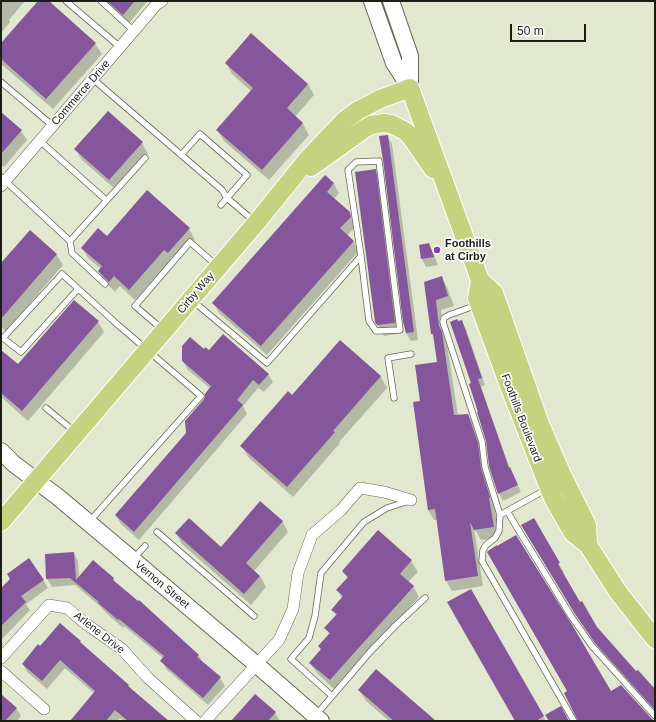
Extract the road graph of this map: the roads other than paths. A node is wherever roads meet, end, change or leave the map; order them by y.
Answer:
1 (66, 1) edge
2 (101, 1) edge
3 (162, 1) edge
4 (372, 1) edge
5 (391, 1) edge
6 (134, 30) junction
7 (120, 47) junction
8 (93, 79) junction
9 (1, 82) edge
10 (410, 88) junction
11 (53, 126) junction
12 (40, 141) junction
13 (181, 155) junction
14 (145, 158) dead end
15 (290, 181) junction
16 (3, 182) edge
17 (447, 189) junction
18 (227, 198) junction
19 (106, 200) junction
20 (221, 205) dead end
21 (256, 223) junction
22 (70, 241) junction
23 (361, 256) junction
24 (218, 267) junction
25 (480, 280) junction
26 (105, 284) dead end
27 (78, 289) junction
28 (190, 299) junction
29 (480, 305) junction
30 (164, 331) junction
31 (2, 337) edge
32 (148, 349) junction
33 (411, 354) dead end
34 (394, 398) dead end
35 (46, 408) dead end
36 (77, 434) junction
37 (1, 451) edge
38 (37, 481) junction
39 (549, 488) junction
40 (411, 500) joint
41 (507, 511) junction
42 (500, 515) junction
43 (1, 522) edge
44 (89, 523) junction
45 (157, 532) dead end
46 (145, 546) dead end
47 (588, 546) junction
48 (133, 560) junction
49 (425, 598) dead end
50 (254, 616) dead end
51 (655, 639) edge
52 (1, 658) edge
53 (257, 664) junction
54 (1, 671) edge
55 (332, 696) junction
56 (44, 709) dead end
57 (655, 716) edge
58 (318, 718) edge
59 (196, 721) edge
60 (205, 721) edge
61 (574, 721) edge

1 - 7 lane
2 - 6 lane
3 - 6 street, Commerce Drive
4 - 10 main road
5 - 10 main road
6 - 7 street, Commerce Drive
7 - 8 street, Commerce Drive
8 - 11 street, Commerce Drive
8 - 13 lane
9 - 11 lane
10 - 15 main road, Cirby Way
10 - 17 main road, Foothills Boulevard
11 - 12 street, Commerce Drive
12 - 16 street, Commerce Drive
12 - 19 lane
13 - 18 lane
13 - 18 lane
14 - 19 lane
15 - 17 main road
15 - 21 main road, Cirby Way
16 - 22 lane
17 - 25 main road, Foothills Boulevard
18 - 20 lane
18 - 21 lane
19 - 22 lane
21 - 24 main road, Cirby Way
22 - 26 lane
23 - 23 lane
23 - 28 lane
24 - 28 main road, Cirby Way
24 - 30 lane
25 - 29 main road, Foothills Boulevard
25 - 47 main road, Foothills Boulevard
27 - 31 lane
27 - 31 lane
27 - 32 lane
28 - 30 main road, Cirby Way
29 - 39 main road, Foothills Boulevard
29 - 42 lane
30 - 32 main road, Cirby Way
32 - 36 main road, Cirby Way
32 - 44 lane
33 - 34 lane
35 - 36 lane
36 - 38 main road, Cirby Way
37 - 38 main road, Vernon Street
38 - 43 main road, Cirby Way
38 - 44 main road, Vernon Street
39 - 41 lane
39 - 47 main road, Foothills Boulevard
40 - 53 street
40 - 55 lane
41 - 42 lane
41 - 57 lane
42 - 61 lane
44 - 48 main road, Vernon Street
45 - 50 lane
46 - 48 lane
47 - 51 main road, Foothills Boulevard
48 - 53 main road, Vernon Street
49 - 55 lane
52 - 59 street, Arlene Drive
53 - 58 main road, Vernon Street
53 - 60 street
54 - 56 street
55 - 58 lane

